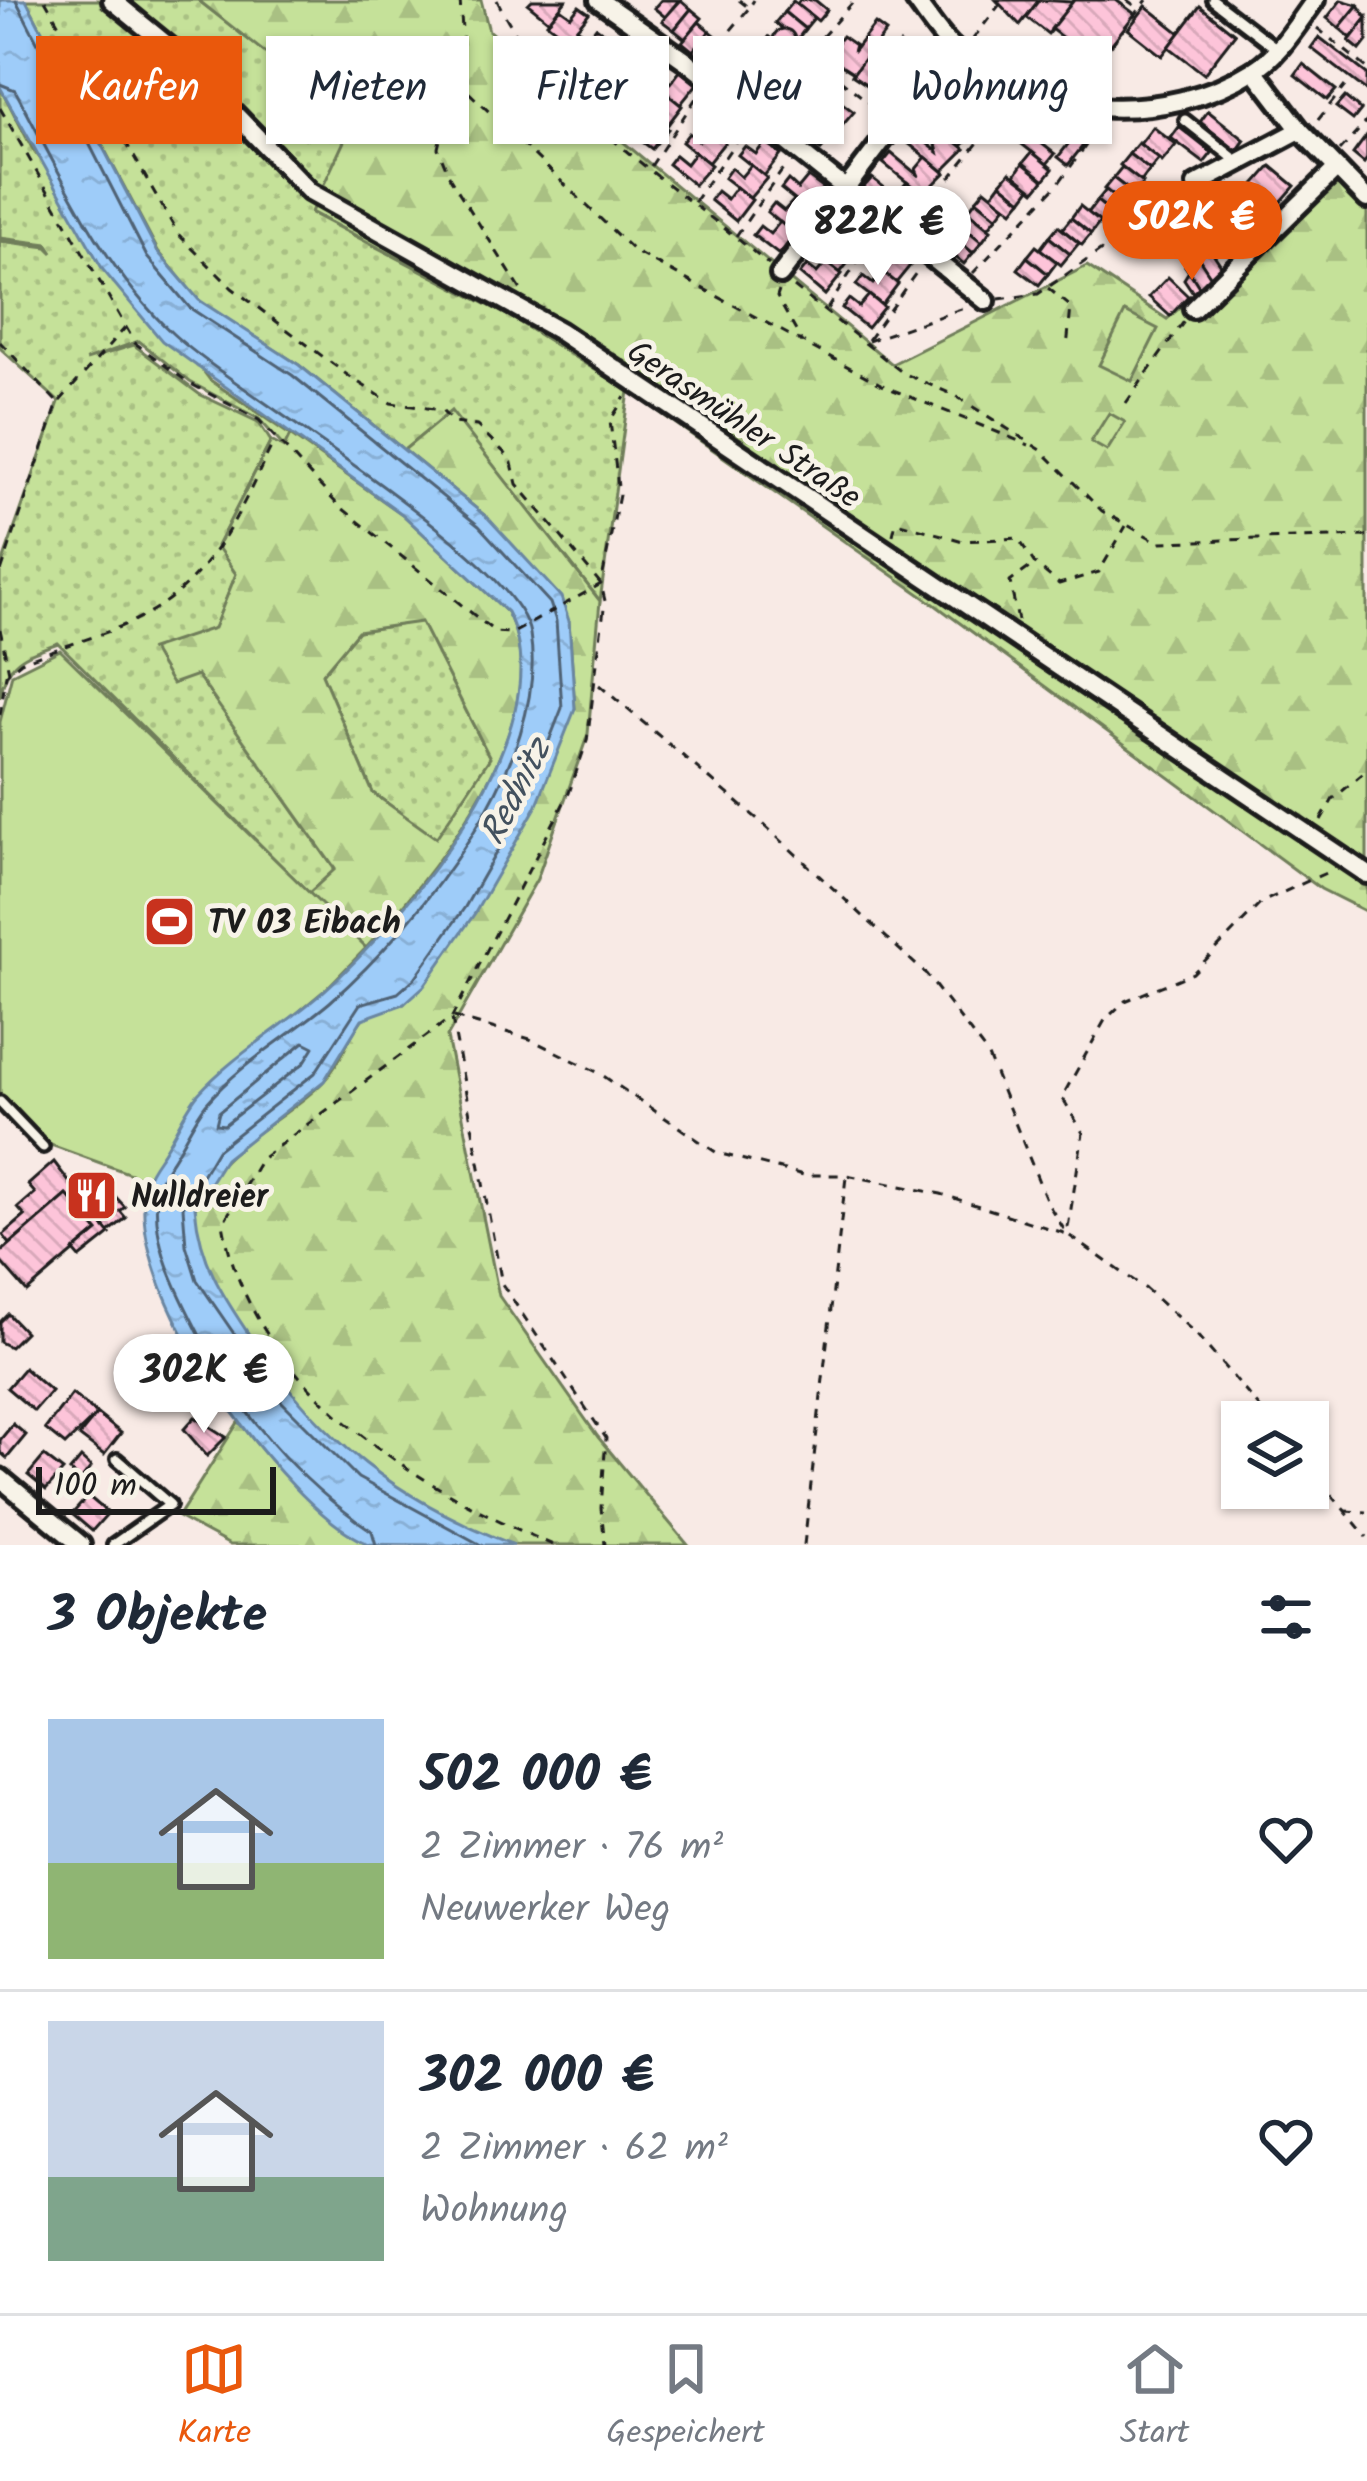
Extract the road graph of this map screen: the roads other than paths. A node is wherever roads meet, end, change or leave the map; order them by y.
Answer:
1 (112, 0) edge
2 (599, 0) edge
3 (915, 0) edge
4 (1214, 0) edge
5 (1315, 0) edge
6 (944, 36) edge
7 (1277, 50) junction
8 (1254, 70) junction
9 (1112, 107) edge
10 (1185, 121) dead end
11 (1302, 133) junction
12 (880, 144) edge
13 (1238, 162) junction
14 (1333, 166) junction
15 (1196, 185) road end
16 (846, 188) junction
17 (1367, 200) edge
18 (782, 277) road end
19 (986, 301) road end
20 (1193, 309) road end
21 (1367, 874) edge
22 (0, 1102) edge
23 (44, 1147) dead end
24 (117, 1459) dead end
25 (0, 1478) edge
26 (81, 1545) edge
27 (113, 1545) edge

1 - 21 street, Gerasmühler Straße
2 - 16 street
3 - 6 street
4 - 7 lane
5 - 7 street
7 - 8 street
8 - 9 street
8 - 11 street
10 - 13 lane
11 - 13 street
11 - 14 street
12 - 16 street
13 - 15 street
14 - 17 street
14 - 20 street
16 - 18 street
16 - 19 street
22 - 23 lane
24 - 27 lane
25 - 26 street

